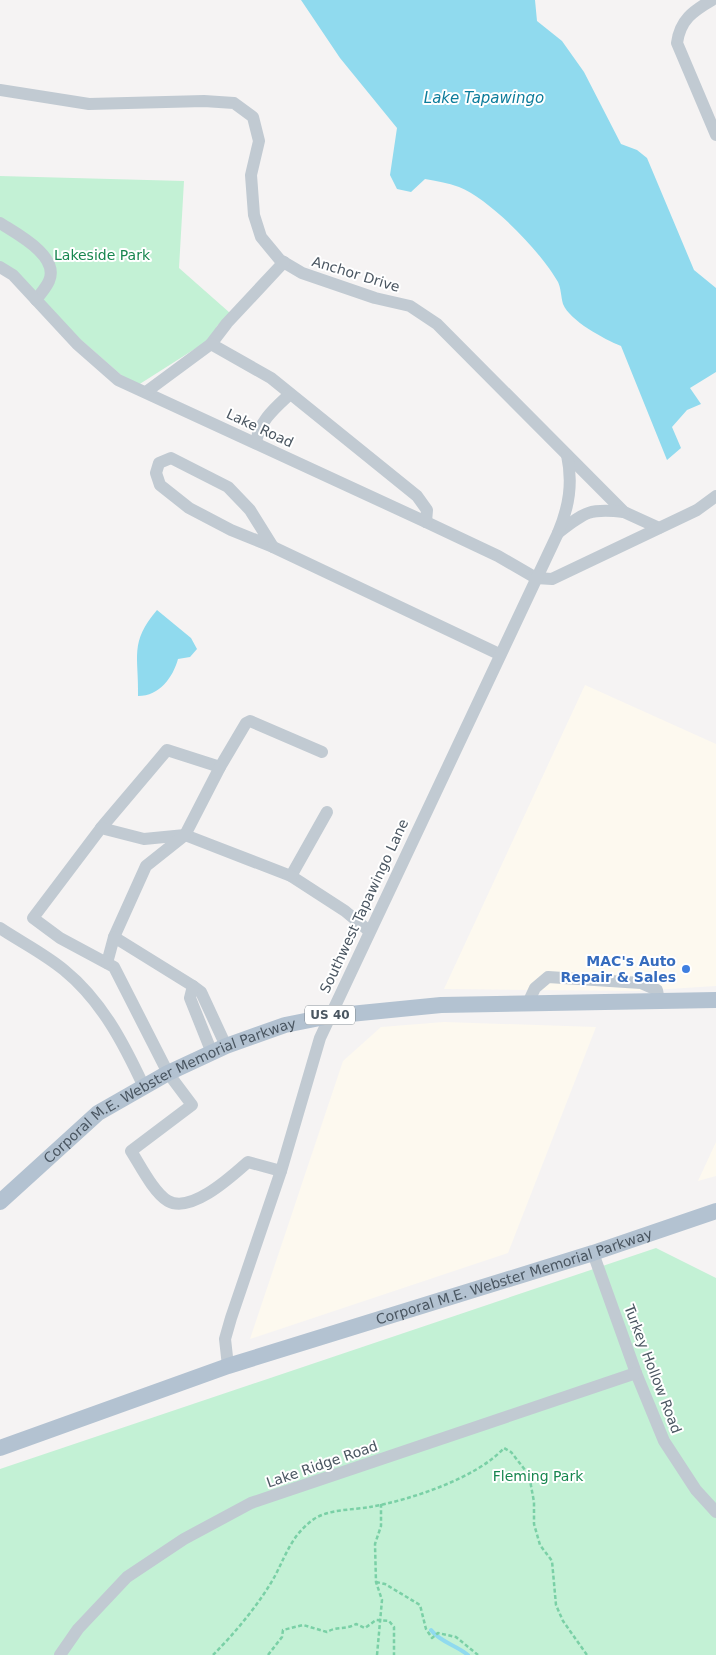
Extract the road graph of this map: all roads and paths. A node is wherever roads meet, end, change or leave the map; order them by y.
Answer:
1 (712, 0) edge
2 (0, 90) edge
3 (716, 135) edge
4 (0, 223) edge
5 (284, 262) junction
6 (0, 267) edge
7 (36, 300) junction
8 (211, 344) junction
9 (146, 392) junction
10 (290, 394) junction
11 (256, 443) junction
12 (568, 455) junction
13 (714, 503) edge
14 (624, 512) junction
15 (426, 522) junction
16 (659, 528) junction
17 (558, 533) junction
18 (273, 547) junction
19 (536, 578) junction
20 (499, 654) junction
21 (322, 752) dead end
22 (220, 767) junction
23 (327, 812) dead end
24 (101, 828) junction
25 (185, 835) junction
26 (290, 876) junction
27 (0, 928) edge
28 (370, 931) junction
29 (114, 937) junction
30 (107, 963) junction
31 (659, 1000) junction
32 (716, 1000) edge
33 (528, 1003) junction
34 (330, 1016) junction
35 (219, 1049) junction
36 (168, 1073) junction
37 (144, 1086) junction
38 (281, 1171) junction
39 (0, 1202) edge
40 (716, 1211) edge
41 (593, 1253) junction
42 (228, 1366) junction
43 (636, 1373) junction
44 (0, 1448) edge
45 (381, 1504) junction
46 (716, 1512) edge
47 (376, 1582) junction
48 (380, 1622) junction
49 (60, 1655) edge
50 (212, 1655) edge
51 (268, 1655) edge
52 (377, 1655) edge
53 (394, 1655) edge
54 (478, 1655) edge
55 (587, 1655) edge

1 - 3 street
2 - 5 street, Anchor Drive
4 - 7 street
5 - 8 street
5 - 12 street, Anchor Drive
6 - 7 street, Lake Road
7 - 9 street, Lake Road
8 - 9 street
8 - 10 street
9 - 11 street, Lake Road
10 - 11 street
10 - 15 street
11 - 15 street, Lake Road
12 - 14 street, Anchor Drive
12 - 17 street
13 - 16 street
14 - 16 street, Anchor Drive
14 - 17 street, Anchor Drive
15 - 19 street, Lake Road
16 - 19 street
17 - 19 street, Southwest Tapawingo Lane
18 - 18 street
18 - 20 street
19 - 20 street, Southwest Tapawingo Lane
20 - 28 street, Southwest Tapawingo Lane
21 - 22 street
22 - 24 street
22 - 25 street
23 - 26 street
24 - 25 street
24 - 30 street
25 - 26 street
25 - 29 street
26 - 28 street
27 - 37 street
28 - 34 street, Southwest Tapawingo Lane
29 - 30 street
29 - 35 street
30 - 36 street
31 - 32 main road, Corporal M.E. Webster Memorial Parkway / US 40
31 - 33 main road, Corporal M.E. Webster Memorial Parkway / US 40
31 - 33 street
33 - 34 main road, Corporal M.E. Webster Memorial Parkway / US 40
34 - 35 main road, Corporal M.E. Webster Memorial Parkway / US 40
34 - 38 street, Southwest Tapawingo Lane
35 - 36 main road, Corporal M.E. Webster Memorial Parkway / US 40
36 - 37 main road, Corporal M.E. Webster Memorial Parkway / US 40
36 - 38 street
37 - 39 main road, Corporal M.E. Webster Memorial Parkway / US 40
38 - 42 street, Southwest Tapawingo Lane
40 - 41 main road, Corporal M.E. Webster Memorial Parkway
41 - 42 main road, Corporal M.E. Webster Memorial Parkway
41 - 43 street, Turkey Hollow Road
42 - 44 main road, Corporal M.E. Webster Memorial Parkway
43 - 46 street, Turkey Hollow Road
43 - 49 street, Lake Ridge Road
45 - 47 path
45 - 50 path
45 - 55 path
47 - 48 path
47 - 54 path
48 - 51 path
48 - 52 path
48 - 53 path

